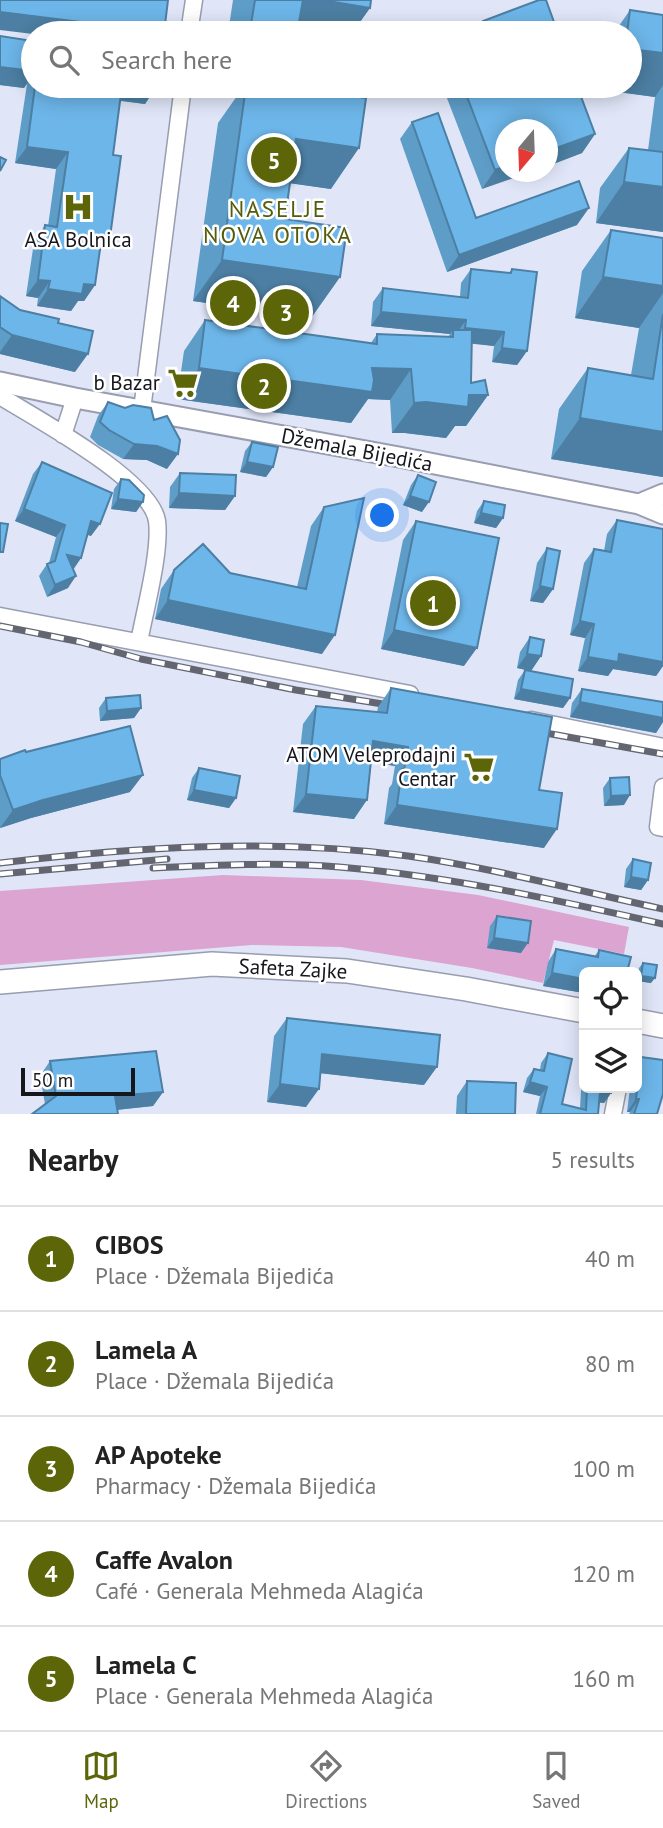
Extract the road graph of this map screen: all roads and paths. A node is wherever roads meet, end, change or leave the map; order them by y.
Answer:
1 (194, 0) edge
2 (191, 21) edge
3 (181, 98) edge
4 (0, 382) edge
5 (0, 396) edge
6 (75, 398) junction
7 (142, 410) junction
8 (63, 435) junction
9 (663, 494) edge
10 (639, 504) junction
11 (663, 514) edge
12 (0, 617) edge
13 (139, 642) junction
14 (431, 699) edge
15 (513, 716) edge
16 (663, 747) edge
17 (663, 787) edge
18 (663, 828) edge
19 (0, 982) edge
20 (579, 1010) edge
21 (642, 1022) edge
22 (663, 1026) edge
23 (617, 1093) edge
24 (612, 1114) edge

1 - 2 street
3 - 7 street
4 - 6 street, Džemala Bijedića
5 - 8 street
6 - 7 street, Džemala Bijedića
6 - 8 street
7 - 10 street, Džemala Bijedića
8 - 13 street
9 - 10 street
10 - 11 street, Džemala Bijedića
12 - 13 street
13 - 14 street
15 - 16 street
17 - 18 street
19 - 20 main road, Safeta Zajke
21 - 22 main road
23 - 24 street

